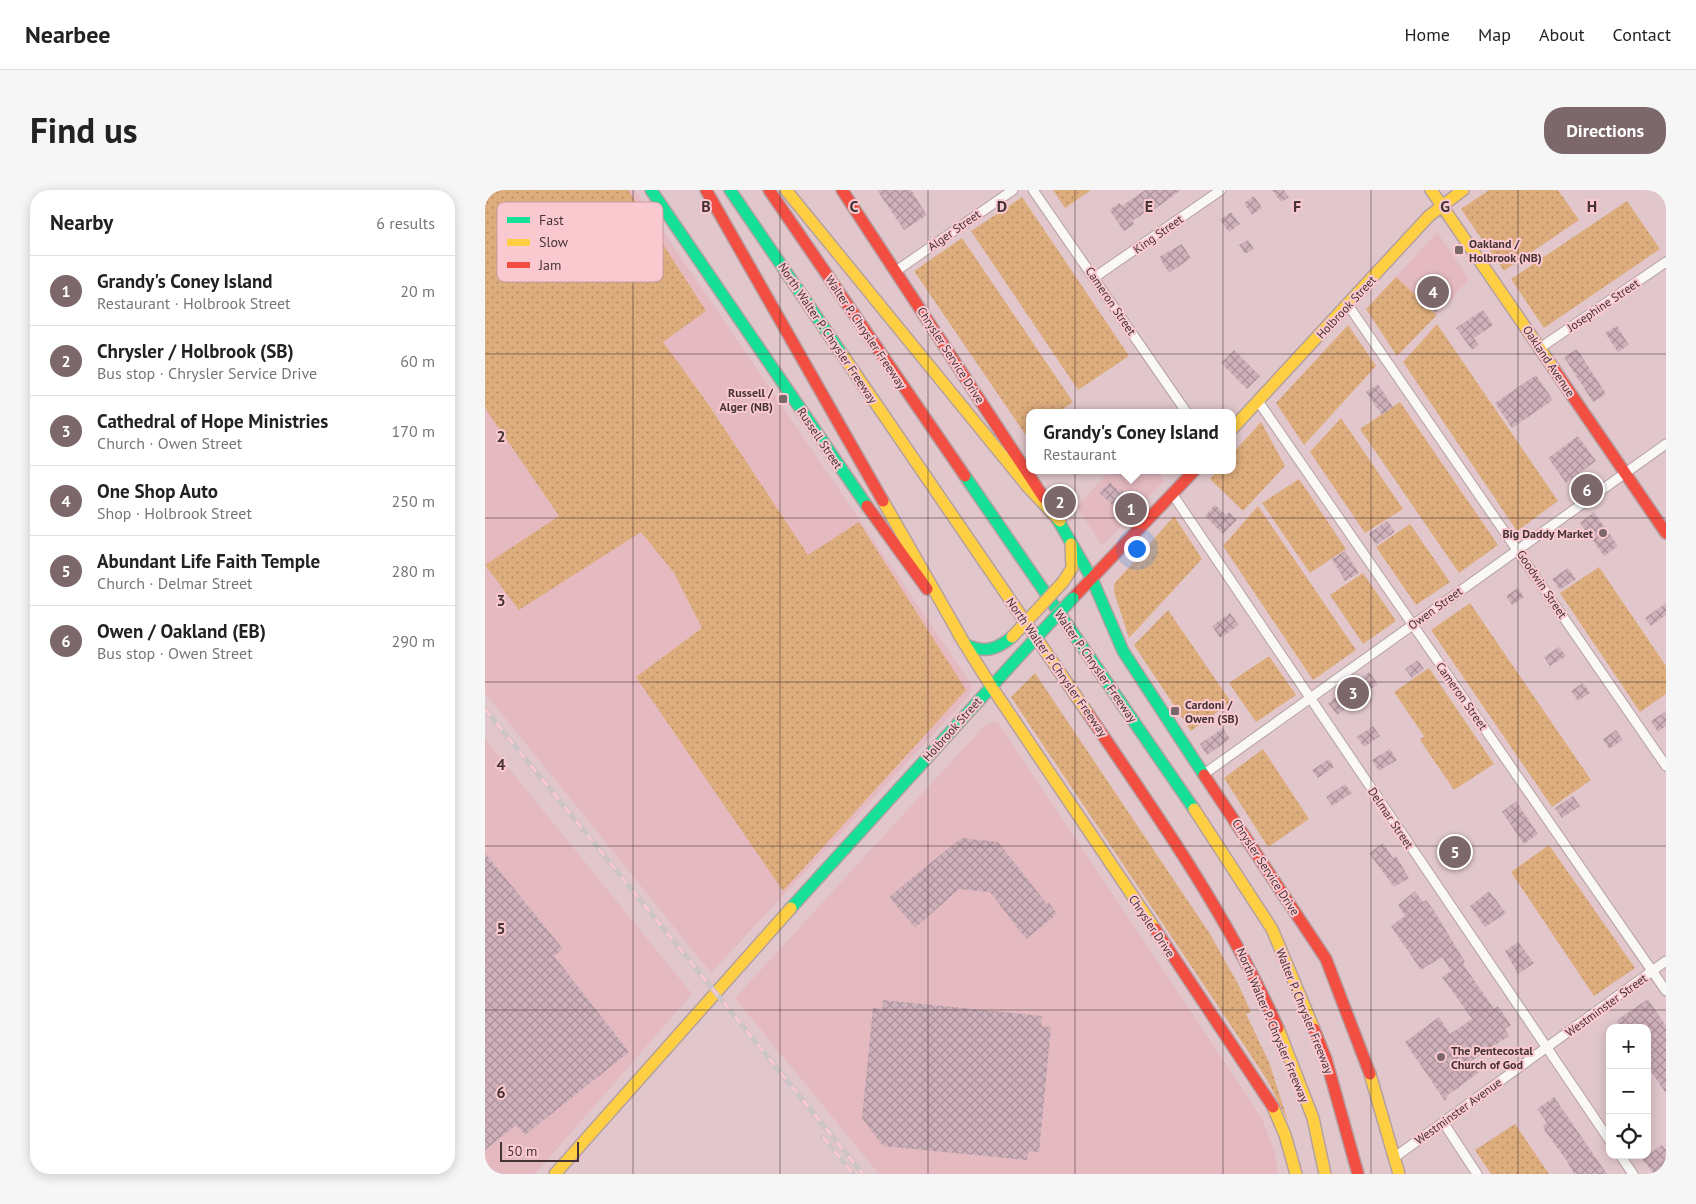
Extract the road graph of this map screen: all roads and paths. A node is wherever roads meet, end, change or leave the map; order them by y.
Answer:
1 (651, 190) edge
2 (706, 190) edge
3 (730, 190) edge
4 (769, 190) edge
5 (786, 190) edge
6 (841, 190) edge
7 (1013, 190) edge
8 (1033, 190) edge
9 (1221, 190) edge
10 (1431, 190) edge
11 (1463, 190) edge
12 (659, 202) edge
13 (1441, 206) junction
14 (663, 208) edge
15 (1666, 262) edge
16 (896, 271) junction
17 (1095, 278) junction
18 (1348, 305) junction
19 (1540, 348) junction
20 (1258, 401) junction
21 (1184, 409) edge
22 (1236, 425) edge
23 (1666, 444) edge
24 (1026, 470) edge
25 (1624, 472) junction
26 (1028, 474) edge
27 (1191, 474) edge
28 (1173, 495) junction
29 (1061, 524) junction
30 (1666, 533) edge
31 (1071, 541) junction
32 (1518, 549) junction
33 (1092, 579) junction
34 (1412, 625) junction
35 (964, 642) junction
36 (991, 686) junction
37 (1310, 698) junction
38 (1666, 766) edge
39 (1204, 774) junction
40 (1666, 961) edge
41 (1653, 971) junction
42 (1666, 991) edge
43 (1546, 1049) junction
44 (1443, 1122) junction
45 (1606, 1135) edge
46 (1395, 1157) junction
47 (1623, 1159) edge
48 (555, 1174) edge
49 (1296, 1174) edge
50 (1325, 1174) edge
51 (1358, 1174) edge
52 (1399, 1174) edge
53 (1477, 1174) edge
54 (1633, 1174) edge

1 - 12 main road, Russell Street
2 - 35 main road
3 - 50 main road, North Walter P. Chrysler Freeway
4 - 51 main road, Walter P. Chrysler Freeway
5 - 29 main road
6 - 16 main road, Chrysler Service Drive
7 - 16 street, Alger Street
8 - 17 street, Cameron Street
9 - 17 street, King Street
10 - 13 main road, Oakland Avenue
11 - 13 main road, Holbrook Street
13 - 18 main road, Holbrook Street
13 - 19 main road, Oakland Avenue
14 - 35 main road, Russell Street
15 - 19 street, Josephine Street
16 - 24 main road, Chrysler Service Drive
17 - 21 street, Cameron Street
18 - 20 main road, Holbrook Street
18 - 32 street, Goodwin Street
19 - 25 main road, Oakland Avenue
20 - 22 main road, Holbrook Street
20 - 34 street, Cameron Street
23 - 25 street, Owen Street
25 - 30 main road, Oakland Avenue
25 - 32 street, Owen Street
26 - 29 main road, Chrysler Service Drive
27 - 28 main road, Holbrook Street
28 - 33 main road, Holbrook Street
28 - 37 street, Delmar Street
29 - 31 main road, Chrysler Service Drive
31 - 33 main road, Chrysler Service Drive
31 - 35 main road, bridge
32 - 34 street, Owen Street
32 - 38 street, Goodwin Street
33 - 36 main road, Holbrook Street, bridge
33 - 39 main road, Chrysler Service Drive
34 - 37 street, Owen Street
34 - 41 street, Cameron Street
35 - 36 main road, Russell Street
36 - 48 main road, Holbrook Street
36 - 49 main road, Chrysler Drive
37 - 39 street, Owen Street
37 - 43 street, Delmar Street
39 - 46 main road, Chrysler Service Drive
40 - 41 street, Westminster Street
41 - 42 street, Cameron Street
41 - 43 street, Westminster Street
43 - 44 street, Westminster Avenue
43 - 45 street, Delmar Street
44 - 46 street, Westminster Avenue
44 - 53 street
46 - 52 main road, Chrysler Service Drive
47 - 54 street

